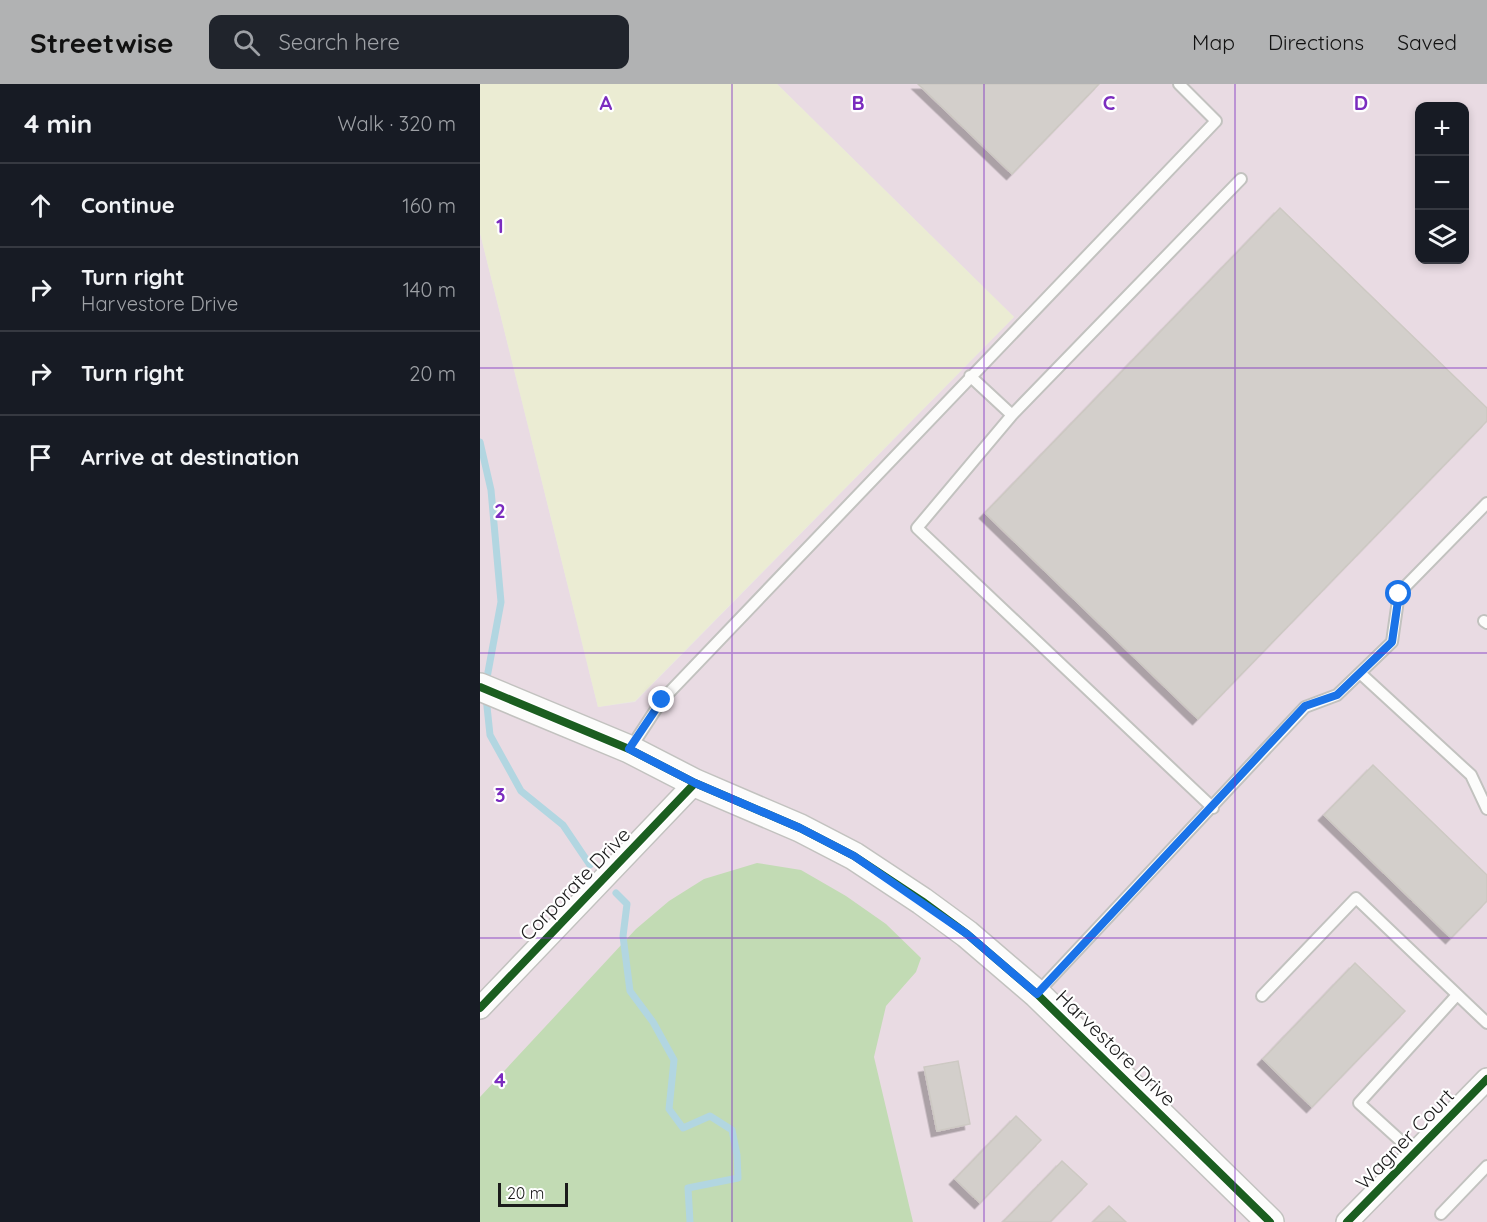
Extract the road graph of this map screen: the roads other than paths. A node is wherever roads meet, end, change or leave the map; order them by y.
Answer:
1 (1179, 84) edge
2 (1241, 179) dead end
3 (970, 376) junction
4 (1012, 415) junction
5 (1487, 503) edge
6 (1360, 673) junction
7 (480, 687) edge
8 (629, 749) junction
9 (695, 783) junction
10 (1213, 808) junction
11 (1487, 809) edge
12 (1037, 994) junction
13 (1457, 995) junction
14 (1262, 996) dead end
15 (480, 1008) edge
16 (1487, 1023) edge
17 (1487, 1079) edge
18 (1414, 1154) junction
19 (1487, 1166) edge
20 (1441, 1214) dead end
21 (1270, 1222) edge
22 (1347, 1222) edge

1 - 3 lane
2 - 4 lane
3 - 4 lane
3 - 8 lane
4 - 10 lane
5 - 6 lane
6 - 10 lane
6 - 11 lane
7 - 8 street, Harvestore Drive
8 - 9 street, Harvestore Drive
9 - 12 street, Harvestore Drive
9 - 15 street, Corporate Drive
10 - 12 lane
12 - 21 street, Harvestore Drive
13 - 14 lane
13 - 16 lane
13 - 18 lane
17 - 18 street, Wagner Court
18 - 22 street, Wagner Court
19 - 20 lane

